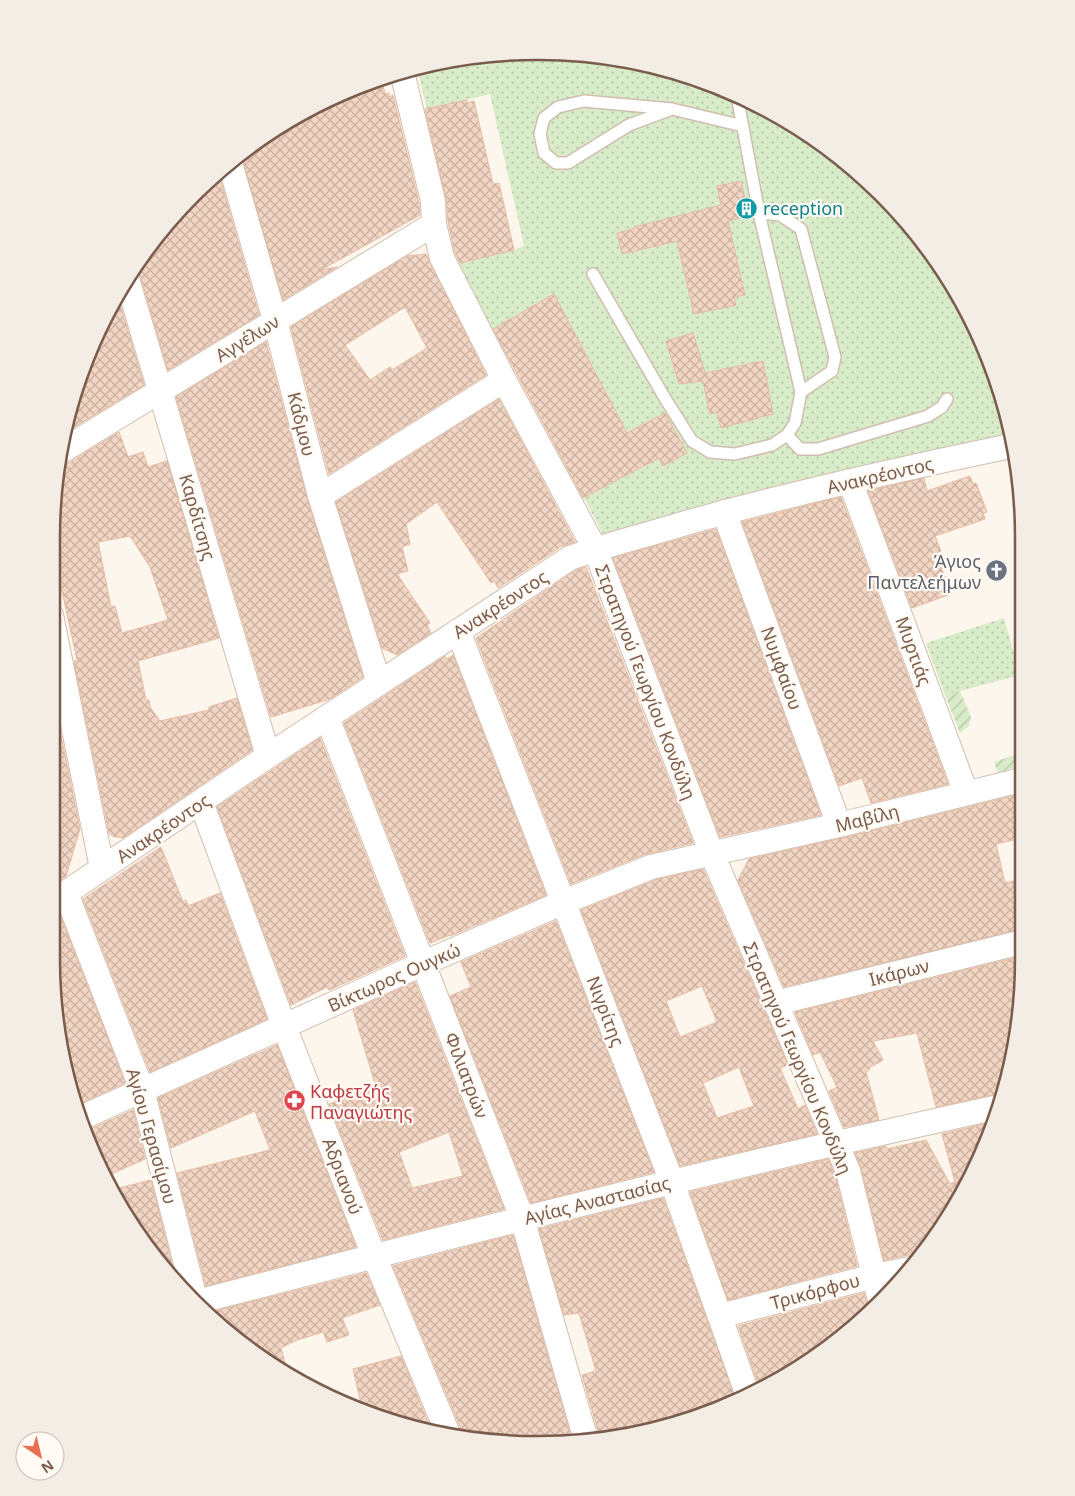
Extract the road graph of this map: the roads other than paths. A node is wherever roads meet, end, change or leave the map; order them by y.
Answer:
1 (404, 79) edge
2 (739, 104) edge
3 (672, 109) junction
4 (743, 126) junction
5 (232, 171) edge
6 (759, 213) junction
7 (434, 224) junction
8 (593, 274) dead end
9 (131, 288) edge
10 (275, 320) junction
11 (504, 380) junction
12 (161, 391) junction
13 (801, 392) junction
14 (947, 399) dead end
15 (787, 435) junction
16 (69, 447) edge
17 (1006, 447) edge
18 (850, 481) junction
19 (320, 496) junction
20 (724, 512) junction
21 (595, 549) junction
22 (458, 631) junction
23 (60, 682) edge
24 (378, 684) junction
25 (327, 717) junction
26 (268, 756) junction
27 (1015, 781) edge
28 (966, 793) junction
29 (201, 802) junction
30 (839, 825) junction
31 (712, 854) junction
32 (102, 868) junction
33 (60, 897) edge
34 (564, 902) junction
35 (60, 903) edge
36 (1015, 944) edge
37 (424, 963) junction
38 (776, 1003) junction
39 (284, 1026) junction
40 (142, 1090) junction
41 (991, 1109) edge
42 (86, 1115) edge
43 (835, 1143) junction
44 (672, 1182) junction
45 (522, 1218) junction
46 (374, 1256) junction
47 (898, 1271) edge
48 (874, 1276) junction
49 (193, 1289) edge
50 (878, 1293) edge
51 (203, 1298) edge
52 (720, 1316) junction
53 (745, 1389) edge
54 (444, 1427) edge
55 (584, 1434) edge

1 - 7 street, Στρατηγού Γεωργίου Κονδύλη
2 - 4 lane
3 - 3 lane
3 - 4 lane
4 - 6 lane
5 - 10 street, Κάδμου
6 - 13 lane
6 - 13 lane
7 - 10 street, Αγγέλων
7 - 11 street, Στρατηγού Γεωργίου Κονδύλη
8 - 15 lane
9 - 12 street, Καρδίτσης
10 - 12 street, Αγγέλων
10 - 19 street, Κάδμου
11 - 19 street
11 - 21 street, Στρατηγού Γεωργίου Κονδύλη
12 - 16 street, Αγγέλων
12 - 26 street, Καρδίτσης
13 - 15 lane
14 - 15 lane
17 - 18 street, Ανακρέοντος
18 - 20 street, Ανακρέοντος
18 - 28 street, Μυρτιάς
19 - 24 street, Κάδμου
20 - 21 street, Ανακρέοντος
20 - 30 street, Νυμφαίου
21 - 22 street, Ανακρέοντος
21 - 31 street, Στρατηγού Γεωργίου Κονδύλη
22 - 24 street, Ανακρέοντος
22 - 34 street, Νιγρίτης
23 - 32 street
24 - 25 street, Ανακρέοντος
25 - 26 street, Ανακρέοντος
25 - 37 street, Φιλιατρών
26 - 29 street, Ανακρέοντος
27 - 28 street, Μαβίλη
28 - 30 street, Μαβίλη
29 - 32 street, Ανακρέοντος
29 - 39 street, Αδριανού
30 - 31 street, Μαβίλη
31 - 34 street, Βίκτωρος Ουγκώ
31 - 38 street, Στρατηγού Γεωργίου Κονδύλη
32 - 33 street, Ανακρέοντος
34 - 37 street, Βίκτωρος Ουγκώ
34 - 44 street, Νιγρίτης
35 - 40 street, Αγίου Γερασίμου
36 - 38 street, Ικάρων
37 - 39 street, Βίκτωρος Ουγκώ
37 - 45 street, Φιλιατρών
38 - 43 street, Στρατηγού Γεωργίου Κονδύλη
39 - 40 street, Βίκτωρος Ουγκώ
39 - 46 street, Αδριανού
40 - 42 street, Βίκτωρος Ουγκώ
40 - 49 street, Αγίου Γερασίμου
41 - 43 street, Αγίας Αναστασίας
43 - 44 street, Αγίας Αναστασίας
43 - 48 street, Στρατηγού Γεωργίου Κονδύλη
44 - 45 street, Αγίας Αναστασίας
44 - 52 street, Νιγρίτης
45 - 46 street, Αγίας Αναστασίας
45 - 55 street, Φιλιατρών
46 - 51 street, Αγίας Αναστασίας
46 - 54 street, Αδριανού
47 - 48 street, Τρικόρφου
48 - 50 street, Στρατηγού Γεωργίου Κονδύλη
48 - 52 street, Τρικόρφου
52 - 53 street, Νιγρίτης

